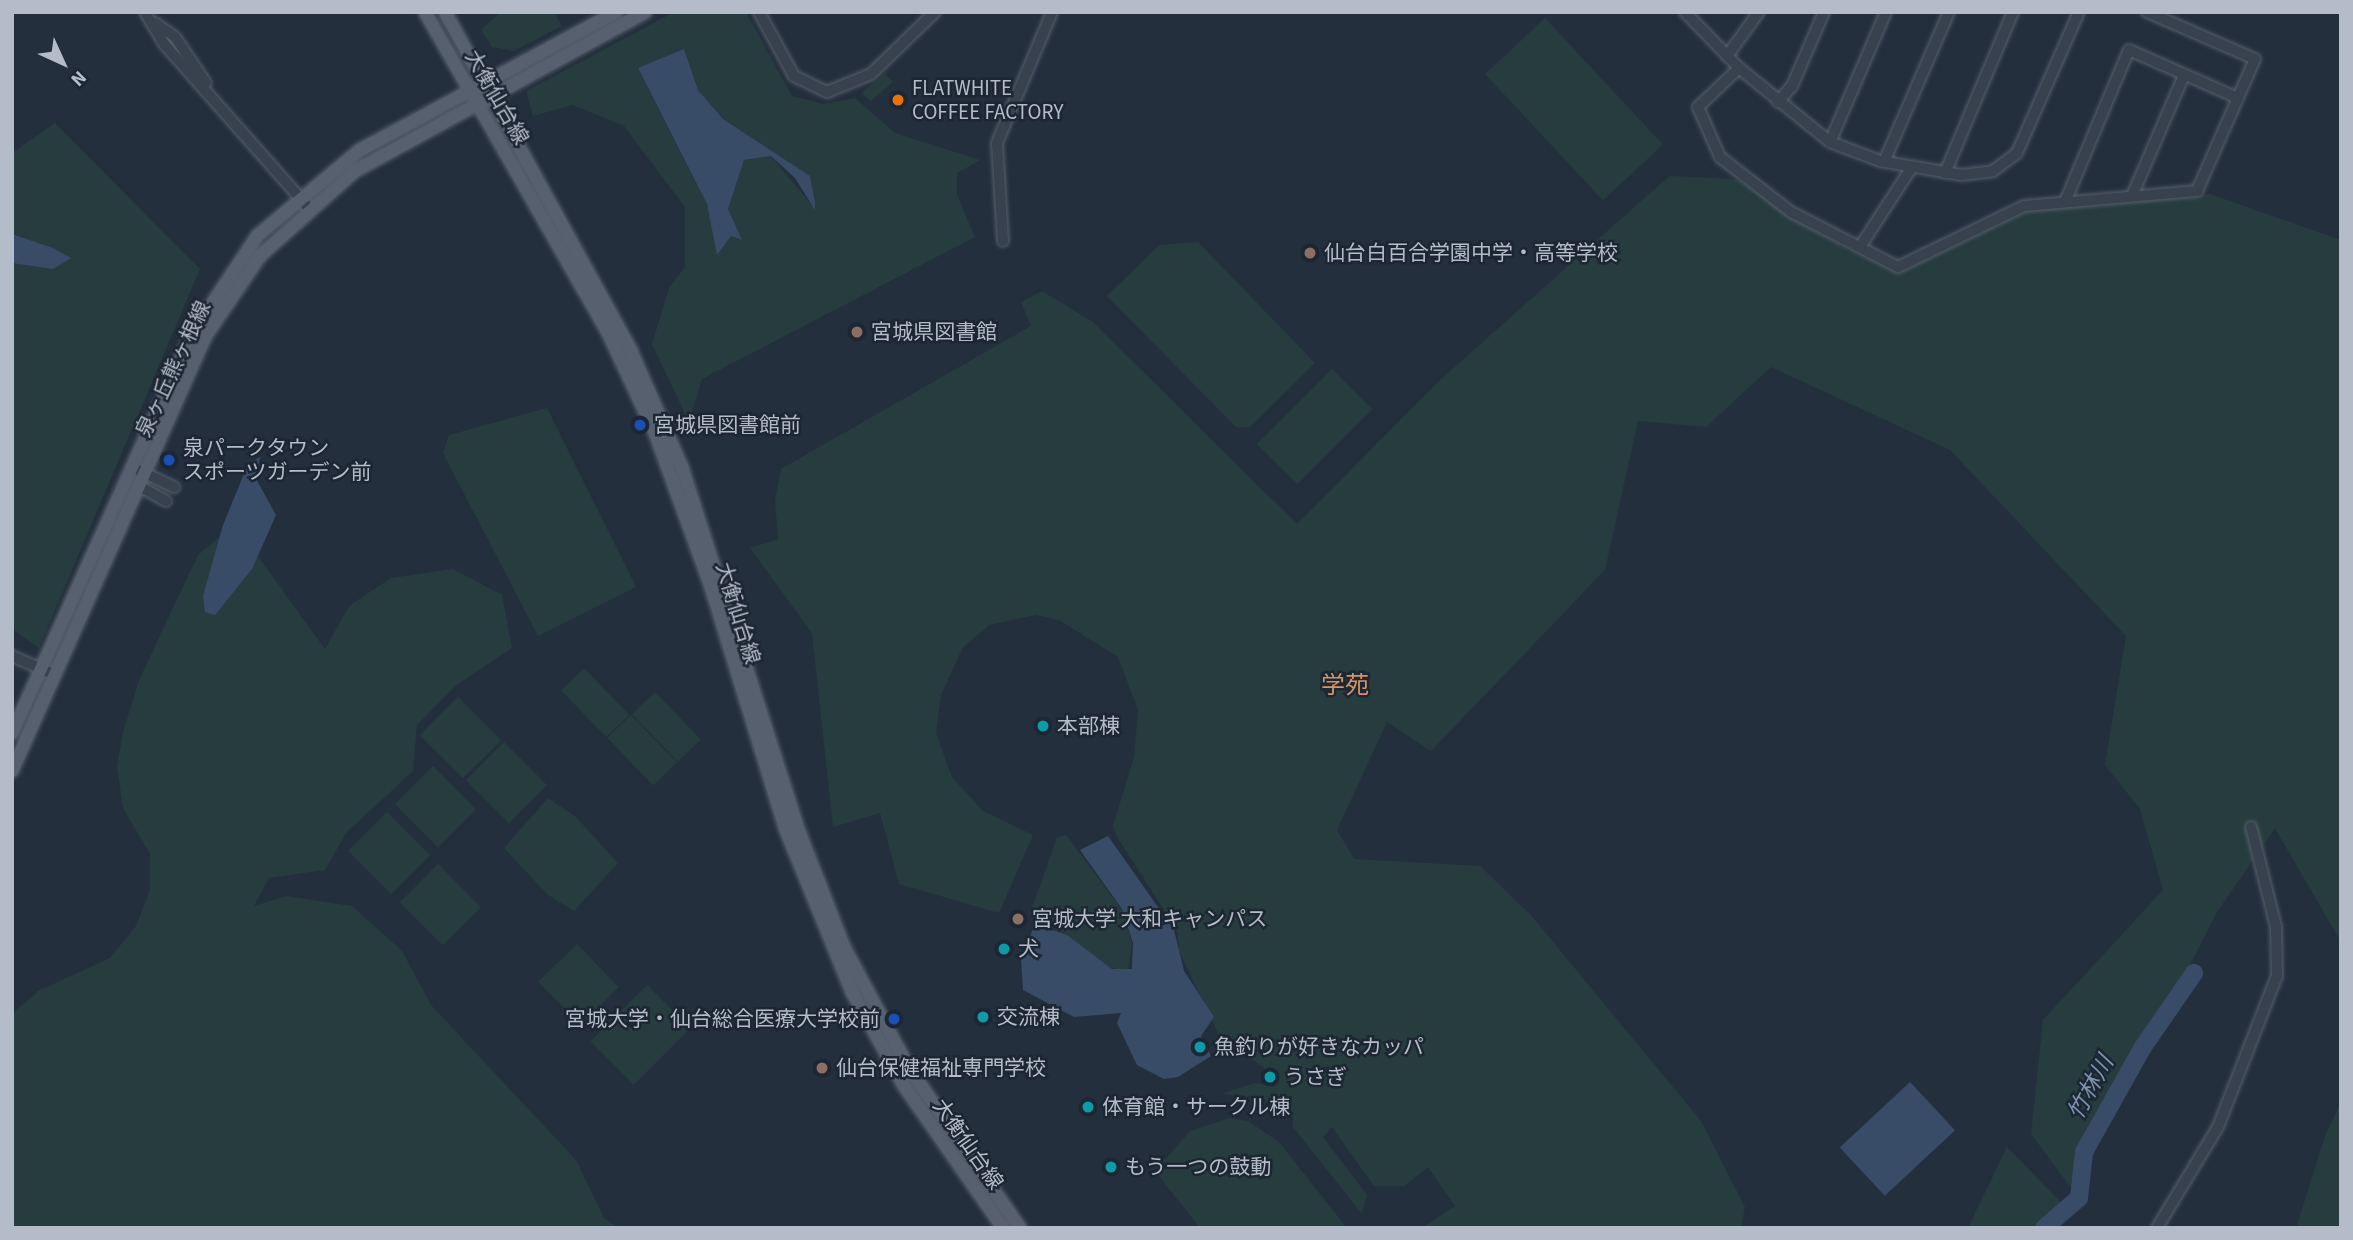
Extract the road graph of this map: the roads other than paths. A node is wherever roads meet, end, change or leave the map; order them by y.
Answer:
1 (425, 12) edge
2 (445, 12) edge
3 (616, 12) edge
4 (645, 12) edge
5 (759, 12) edge
6 (936, 12) edge
7 (1052, 12) edge
8 (1685, 12) edge
9 (1759, 12) edge
10 (1824, 12) edge
11 (1886, 12) edge
12 (1949, 12) edge
13 (2013, 12) edge
14 (2079, 12) edge
15 (2147, 12) edge
16 (149, 16) edge
17 (1727, 56) junction
18 (1739, 68) junction
19 (2184, 75) junction
20 (488, 89) junction
21 (475, 96) junction
22 (2238, 98) junction
23 (1778, 102) junction
24 (1829, 142) junction
25 (1884, 162) junction
26 (1912, 167) junction
27 (1945, 173) junction
28 (299, 196) junction
29 (2132, 196) junction
30 (2065, 202) junction
31 (308, 207) junction
32 (1003, 241) dead end
33 (1860, 247) junction
34 (132, 467) junction
35 (145, 472) junction
36 (139, 486) junction
37 (174, 487) dead end
38 (166, 501) dead end
39 (712, 548) junction
40 (699, 553) junction
41 (12, 656) edge
42 (41, 669) junction
43 (55, 675) junction
44 (12, 733) edge
45 (12, 771) edge
46 (2251, 827) dead end
47 (1003, 1228) edge
48 (1020, 1228) edge
49 (2157, 1228) edge

1 - 21 main road, 大衡仙台線
2 - 20 main road, 大衡仙台線
3 - 20 main road, 泉ヶ丘熊ヶ根線
4 - 20 main road, 泉ヶ丘熊ヶ根線
5 - 6 street
7 - 32 street
8 - 17 street
9 - 17 street
10 - 23 street
11 - 24 street
12 - 25 street
13 - 27 street
14 - 27 street
15 - 22 street
16 - 28 street
17 - 18 street
18 - 23 street
18 - 33 street
19 - 22 street
19 - 29 street
19 - 30 street
20 - 21 main road, 泉ヶ丘熊ヶ根線
20 - 39 main road, 大衡仙台線
21 - 28 main road, 泉ヶ丘熊ヶ根線
21 - 31 main road, 泉ヶ丘熊ヶ根線
21 - 40 main road, 大衡仙台線
22 - 29 street
23 - 24 street
24 - 25 street
25 - 26 street
26 - 27 street
26 - 33 street
28 - 31 street
28 - 34 main road, 泉ヶ丘熊ヶ根線
29 - 30 street
30 - 33 street
31 - 35 main road, 泉ヶ丘熊ヶ根線
34 - 35 street
34 - 42 main road, 泉ヶ丘熊ヶ根線
35 - 36 main road, 泉ヶ丘熊ヶ根線
35 - 37 street
36 - 38 street
36 - 43 main road, 泉ヶ丘熊ヶ根線
39 - 40 street
39 - 48 main road, 大衡仙台線
40 - 47 main road, 大衡仙台線
41 - 42 street
42 - 43 street
42 - 44 main road, 泉ヶ丘熊ヶ根線
43 - 45 main road, 泉ヶ丘熊ヶ根線
46 - 49 street

